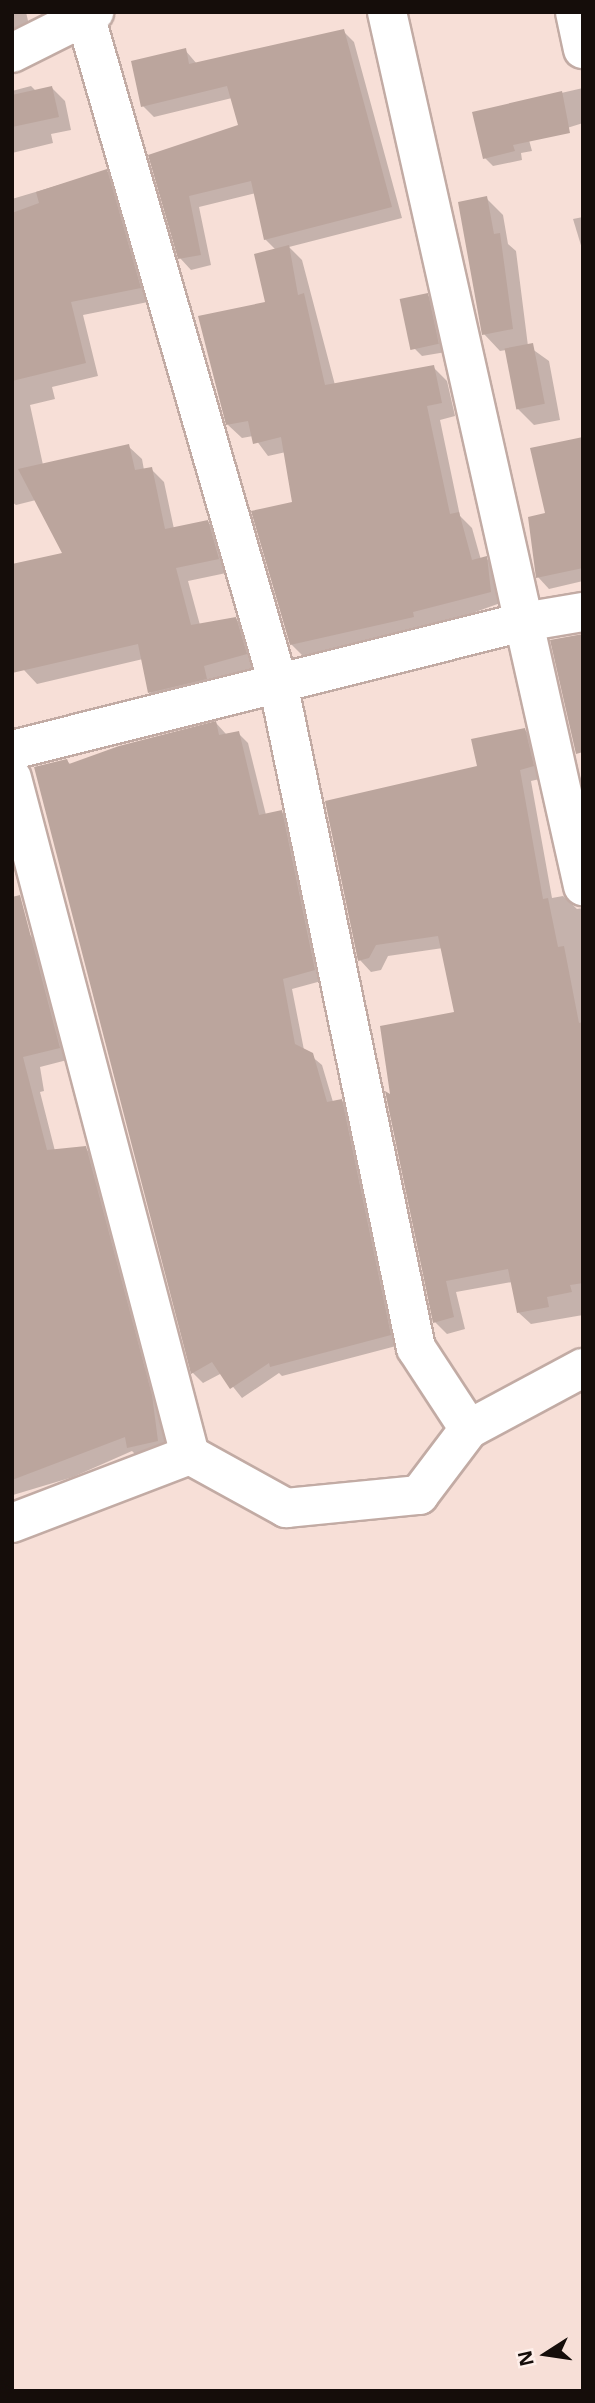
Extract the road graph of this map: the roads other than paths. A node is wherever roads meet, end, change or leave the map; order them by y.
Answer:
1 (387, 12) edge
2 (575, 12) edge
3 (88, 14) edge
4 (583, 49) edge
5 (12, 53) edge
6 (583, 612) edge
7 (523, 622) junction
8 (278, 683) junction
9 (12, 750) edge
10 (12, 778) edge
11 (583, 886) edge
12 (583, 1368) edge
13 (469, 1429) junction
14 (190, 1455) junction
15 (12, 1523) edge

1 - 7 street
2 - 4 street
3 - 5 street
3 - 8 street
6 - 7 street
7 - 8 street
7 - 11 street
8 - 9 street
8 - 13 street
10 - 14 street
12 - 13 street
13 - 14 street
14 - 15 street

